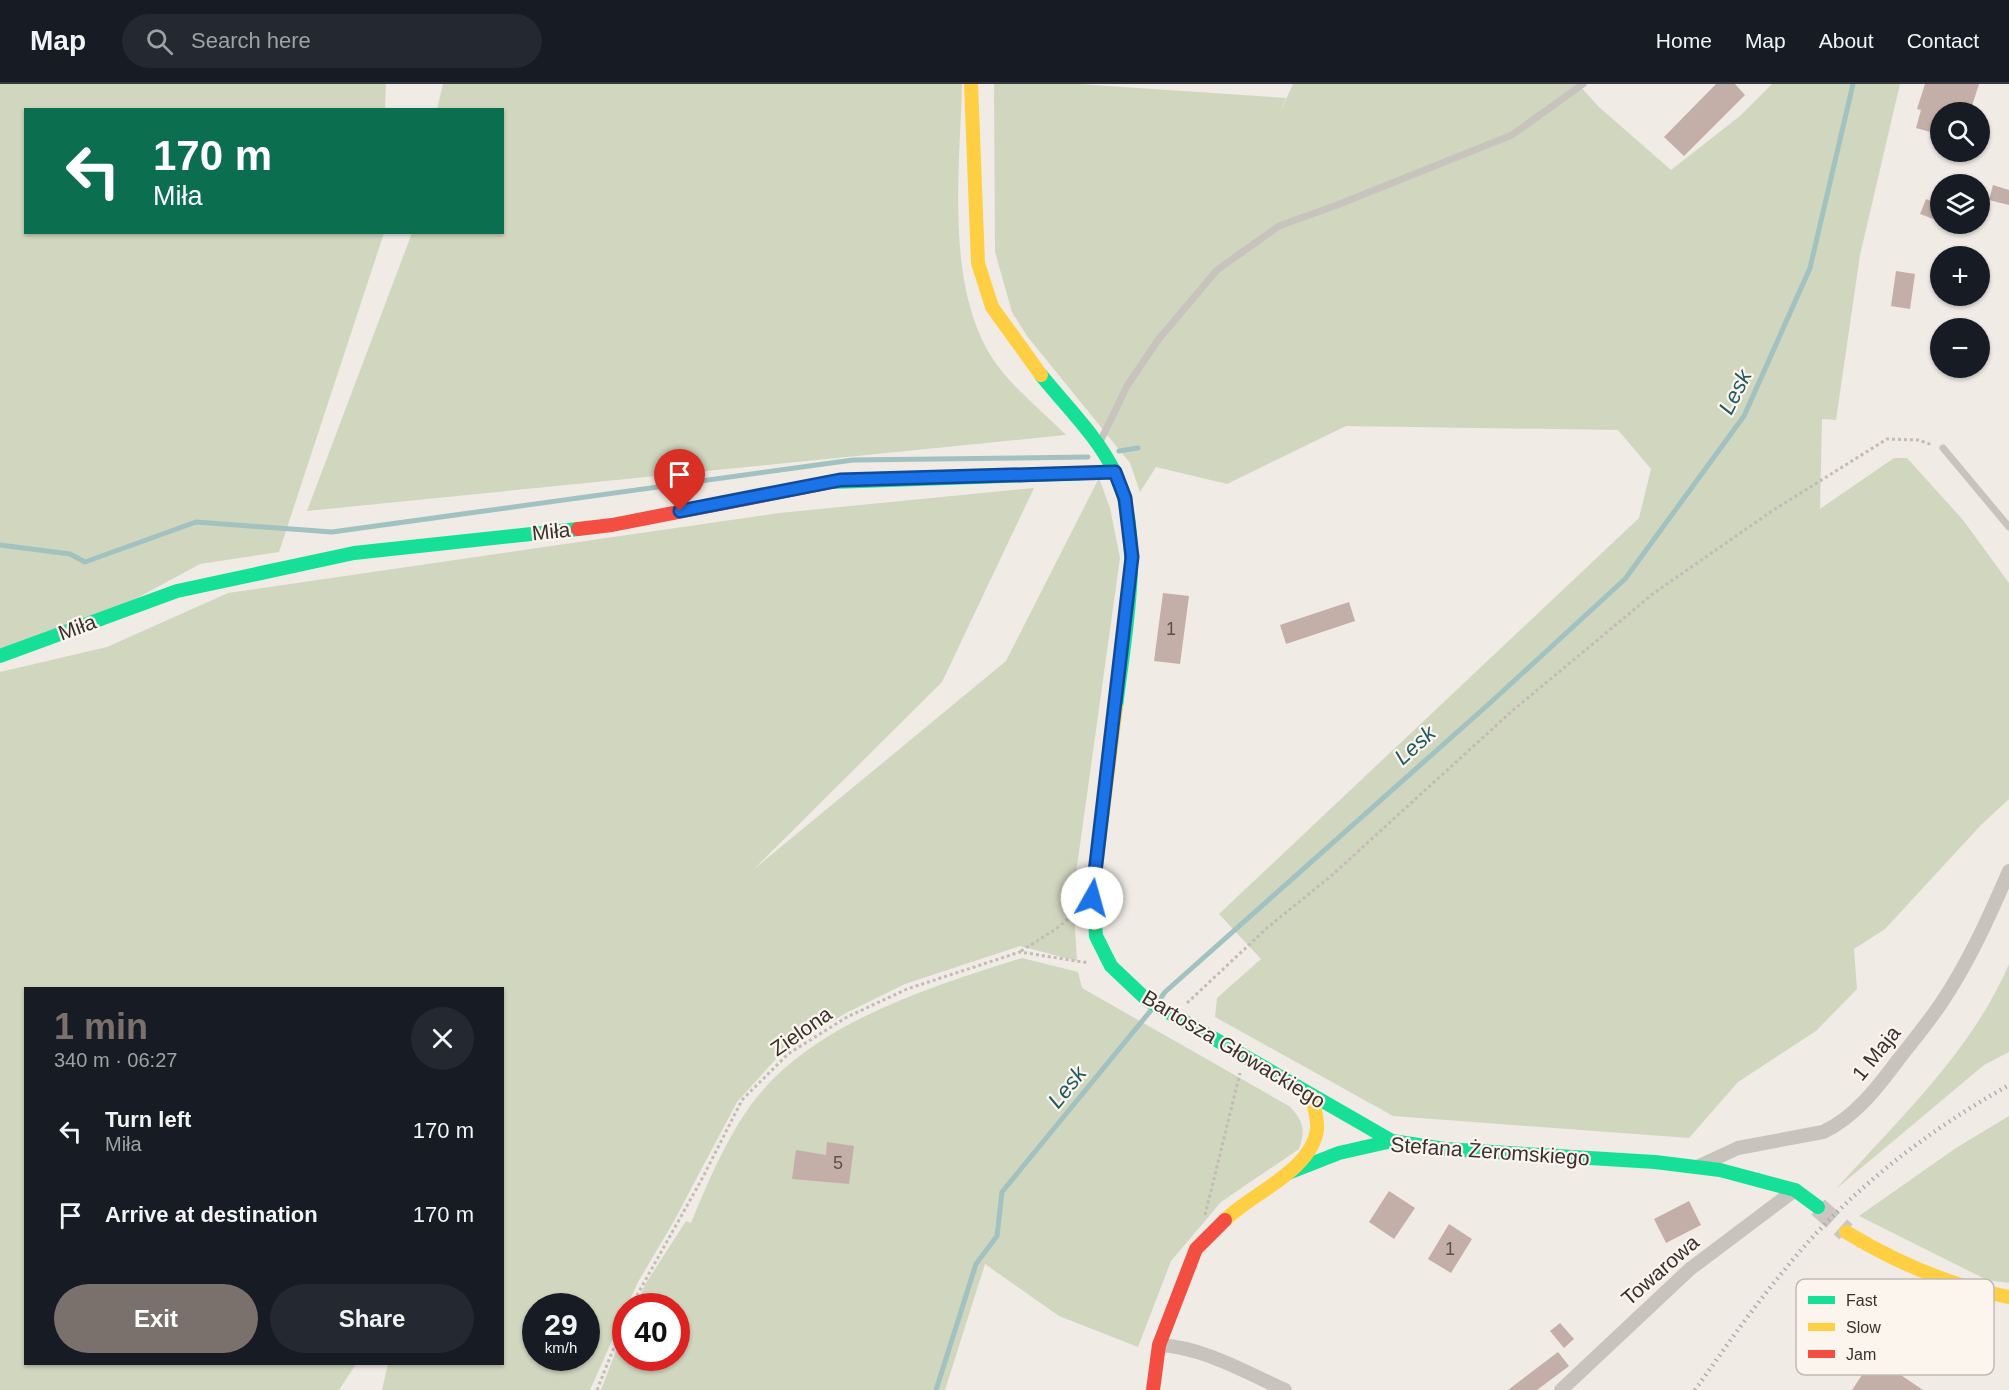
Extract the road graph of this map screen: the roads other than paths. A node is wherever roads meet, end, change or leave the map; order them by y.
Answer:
1 (971, 84) edge
2 (1583, 84) edge
3 (1098, 446) junction
4 (1943, 448) road end
5 (1115, 472) junction
6 (2009, 527) edge
7 (0, 656) edge
8 (2009, 871) edge
9 (1312, 1096) junction
10 (1392, 1141) junction
11 (1697, 1167) junction
12 (1288, 1173) junction
13 (1795, 1190) junction
14 (1818, 1207) tunnel mouth
15 (1846, 1232) tunnel mouth
16 (1939, 1279) edge
17 (1994, 1294) edge
18 (2009, 1298) edge
19 (1159, 1345) junction
20 (1153, 1390) edge
21 (1285, 1390) edge
22 (1561, 1390) edge

1 - 3 street, Bartosza Głowackiego
2 - 3 lane
3 - 5 street, Bartosza Głowackiego
4 - 6 lane
5 - 7 street, Miła
5 - 9 street, Bartosza Głowackiego
8 - 11 street, 1 Maja
9 - 10 street, Bartosza Głowackiego
9 - 12 street, Stefana Żeromskiego
10 - 11 street, Stefana Żeromskiego
10 - 12 street, Stefana Żeromskiego
11 - 13 street, Stefana Żeromskiego
12 - 19 street, Stefana Żeromskiego
13 - 14 street
13 - 22 street, Towarowa
15 - 16 street
17 - 18 street
19 - 20 street, Stefana Żeromskiego
19 - 21 street

